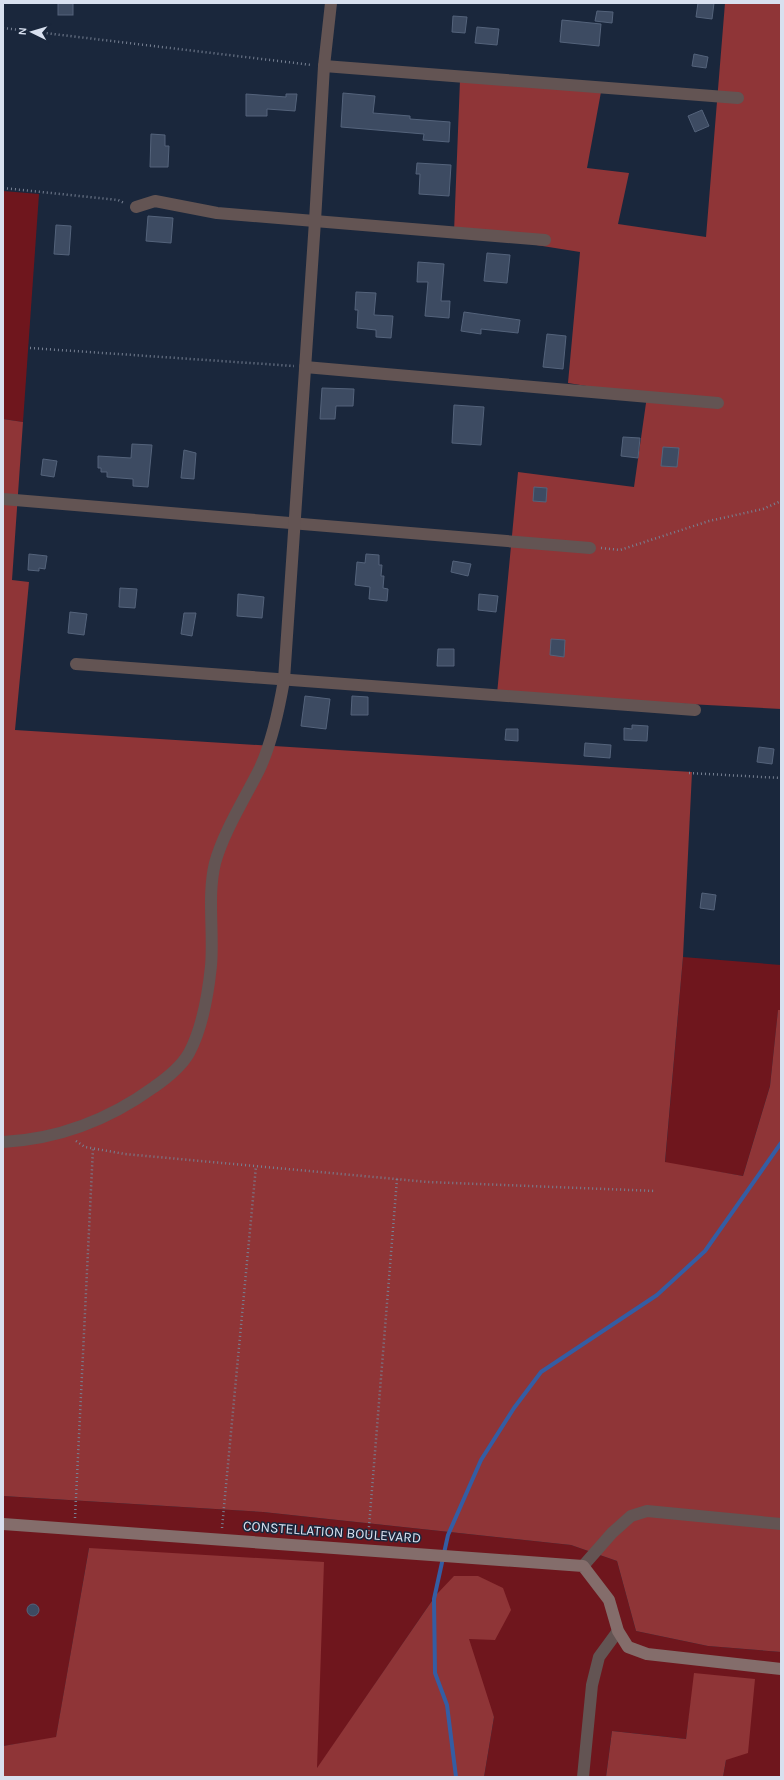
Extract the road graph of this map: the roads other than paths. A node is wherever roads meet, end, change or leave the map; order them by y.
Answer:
1 (331, 3) edge
2 (324, 66) junction
3 (738, 98) dead end
4 (136, 207) road end
5 (316, 221) junction
6 (544, 240) dead end
7 (305, 367) junction
8 (718, 403) dead end
9 (3, 499) edge
10 (295, 524) junction
11 (590, 548) road end
12 (76, 664) dead end
13 (284, 680) junction
14 (695, 710) dead end
15 (3, 1142) edge
16 (3, 1524) edge
17 (781, 1524) edge
18 (583, 1566) junction
19 (618, 1631) junction
20 (781, 1669) edge
21 (584, 1777) edge

1 - 2 street
2 - 3 street
2 - 5 street
4 - 5 street
5 - 6 street
5 - 7 street
7 - 8 street
7 - 10 street
9 - 10 street
10 - 11 street
10 - 13 street
12 - 13 street
13 - 14 street
13 - 15 street
16 - 18 street, CONSTELLATION BOULEVARD
17 - 18 street
18 - 19 street
19 - 20 street
19 - 21 street

